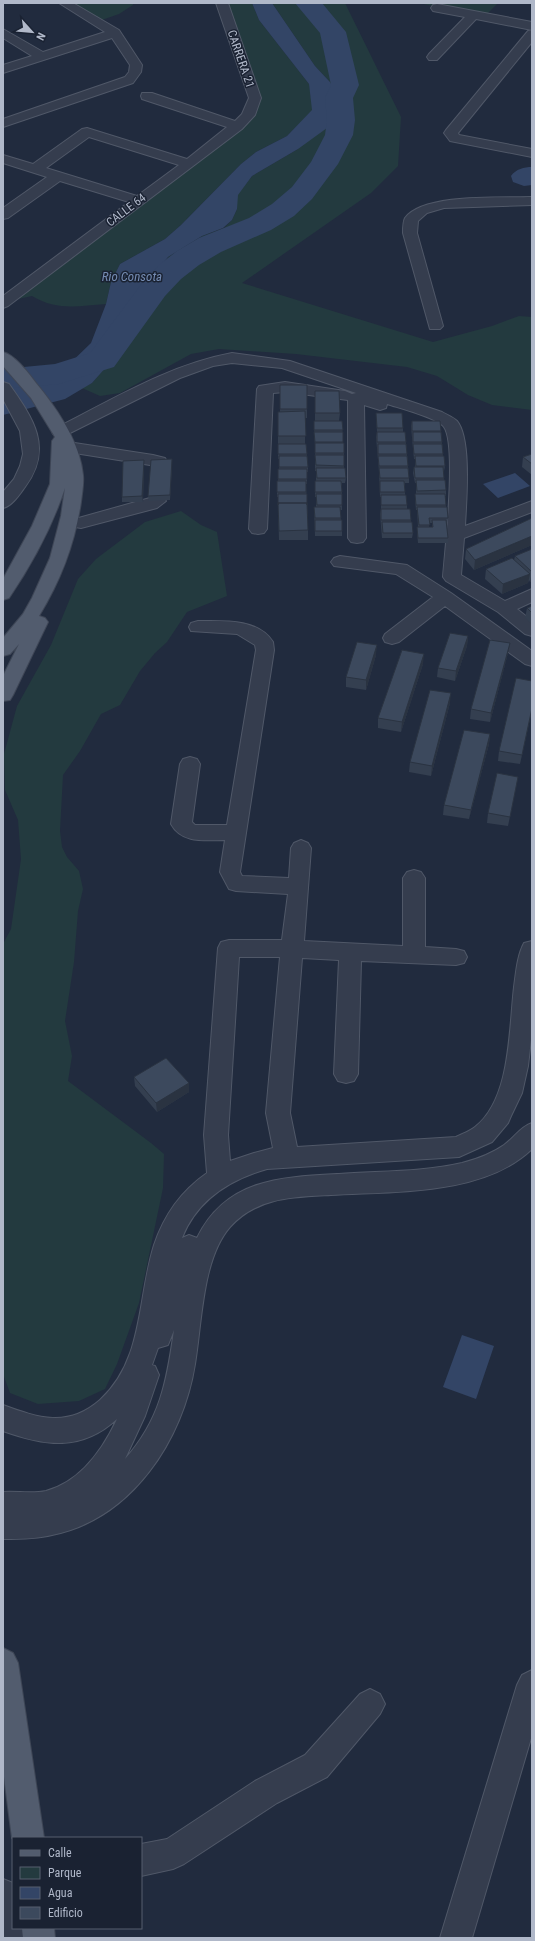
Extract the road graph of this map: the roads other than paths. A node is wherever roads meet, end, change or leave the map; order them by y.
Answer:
1 (65, 3) edge
2 (222, 3) edge
3 (437, 8) dead end
4 (473, 15) junction
5 (532, 26) edge
6 (3, 33) edge
7 (115, 33) junction
8 (532, 34) edge
9 (43, 57) junction
10 (432, 57) dead end
11 (3, 69) edge
12 (147, 96) dead end
13 (248, 115) joint
14 (3, 122) edge
15 (237, 126) junction
16 (527, 148) edge
17 (3, 159) edge
18 (189, 164) junction
19 (35, 169) junction
20 (58, 176) junction
21 (139, 200) junction
22 (532, 201) edge
23 (3, 215) edge
24 (3, 303) edge
25 (436, 326) dead end
26 (3, 357) edge
27 (3, 387) edge
28 (356, 398) junction
29 (452, 425) junction
30 (60, 432) junction
31 (68, 447) junction
32 (161, 465) edge
33 (75, 473) junction
34 (157, 501) edge
35 (132, 502) edge
36 (3, 503) edge
37 (532, 506) edge
38 (118, 512) junction
39 (81, 522) junction
40 (258, 529) dead end
41 (456, 535) junction
42 (357, 538) dead end
43 (340, 562) dead end
44 (3, 594) edge
45 (532, 596) edge
46 (444, 597) junction
47 (504, 608) junction
48 (198, 627) dead end
49 (532, 630) edge
50 (392, 638) dead end
51 (3, 650) edge
52 (532, 660) edge
53 (3, 695) edge
54 (190, 764) dead end
55 (236, 833) junction
56 (301, 848) dead end
57 (414, 878) dead end
58 (299, 886) junction
59 (292, 949) junction
60 (532, 949) edge
61 (350, 952) junction
62 (414, 955) junction
63 (456, 957) dead end
64 (346, 1074) dead end
65 (531, 1108) edge
66 (532, 1133) edge
67 (287, 1158) junction
68 (220, 1177) junction
69 (3, 1418) edge
70 (3, 1505) edge
71 (3, 1525) edge
72 (3, 1663) edge
73 (532, 1685) edge
74 (370, 1704) dead end
75 (28, 1837) edge
76 (142, 1860) edge
77 (3, 1895) edge
78 (7, 1938) edge
79 (456, 1938) edge

1 - 7 street
2 - 13 street, CARRERA 21
3 - 4 street
4 - 5 street
4 - 10 street
6 - 9 street
7 - 9 street
7 - 14 street
8 - 16 street
9 - 11 street
12 - 15 street
13 - 15 street, CALLE 64
15 - 18 street, CALLE 64
17 - 19 street
18 - 19 street
18 - 21 street, CALLE 64
19 - 20 street
20 - 21 street
20 - 23 street
21 - 24 street, CALLE 64
22 - 25 street
26 - 30 main road
27 - 36 street
28 - 29 street
28 - 40 street
28 - 42 street
29 - 30 street
29 - 41 street
30 - 31 main road
30 - 44 main road
31 - 32 street
31 - 33 main road
33 - 39 main road
33 - 51 main road
34 - 38 street
35 - 38 street
37 - 41 street
38 - 39 street
39 - 53 main road
41 - 47 street
43 - 46 street
45 - 47 street
46 - 50 street
46 - 52 street
47 - 49 street
48 - 55 street
54 - 55 street
55 - 58 street
56 - 58 street
57 - 62 street
58 - 59 street
59 - 61 street
59 - 67 street
59 - 68 street
60 - 67 street
61 - 62 street
61 - 64 street
62 - 63 street
65 - 70 street
66 - 71 street
67 - 68 street
68 - 69 street
72 - 75 main road
73 - 79 street
74 - 76 street
77 - 78 street

